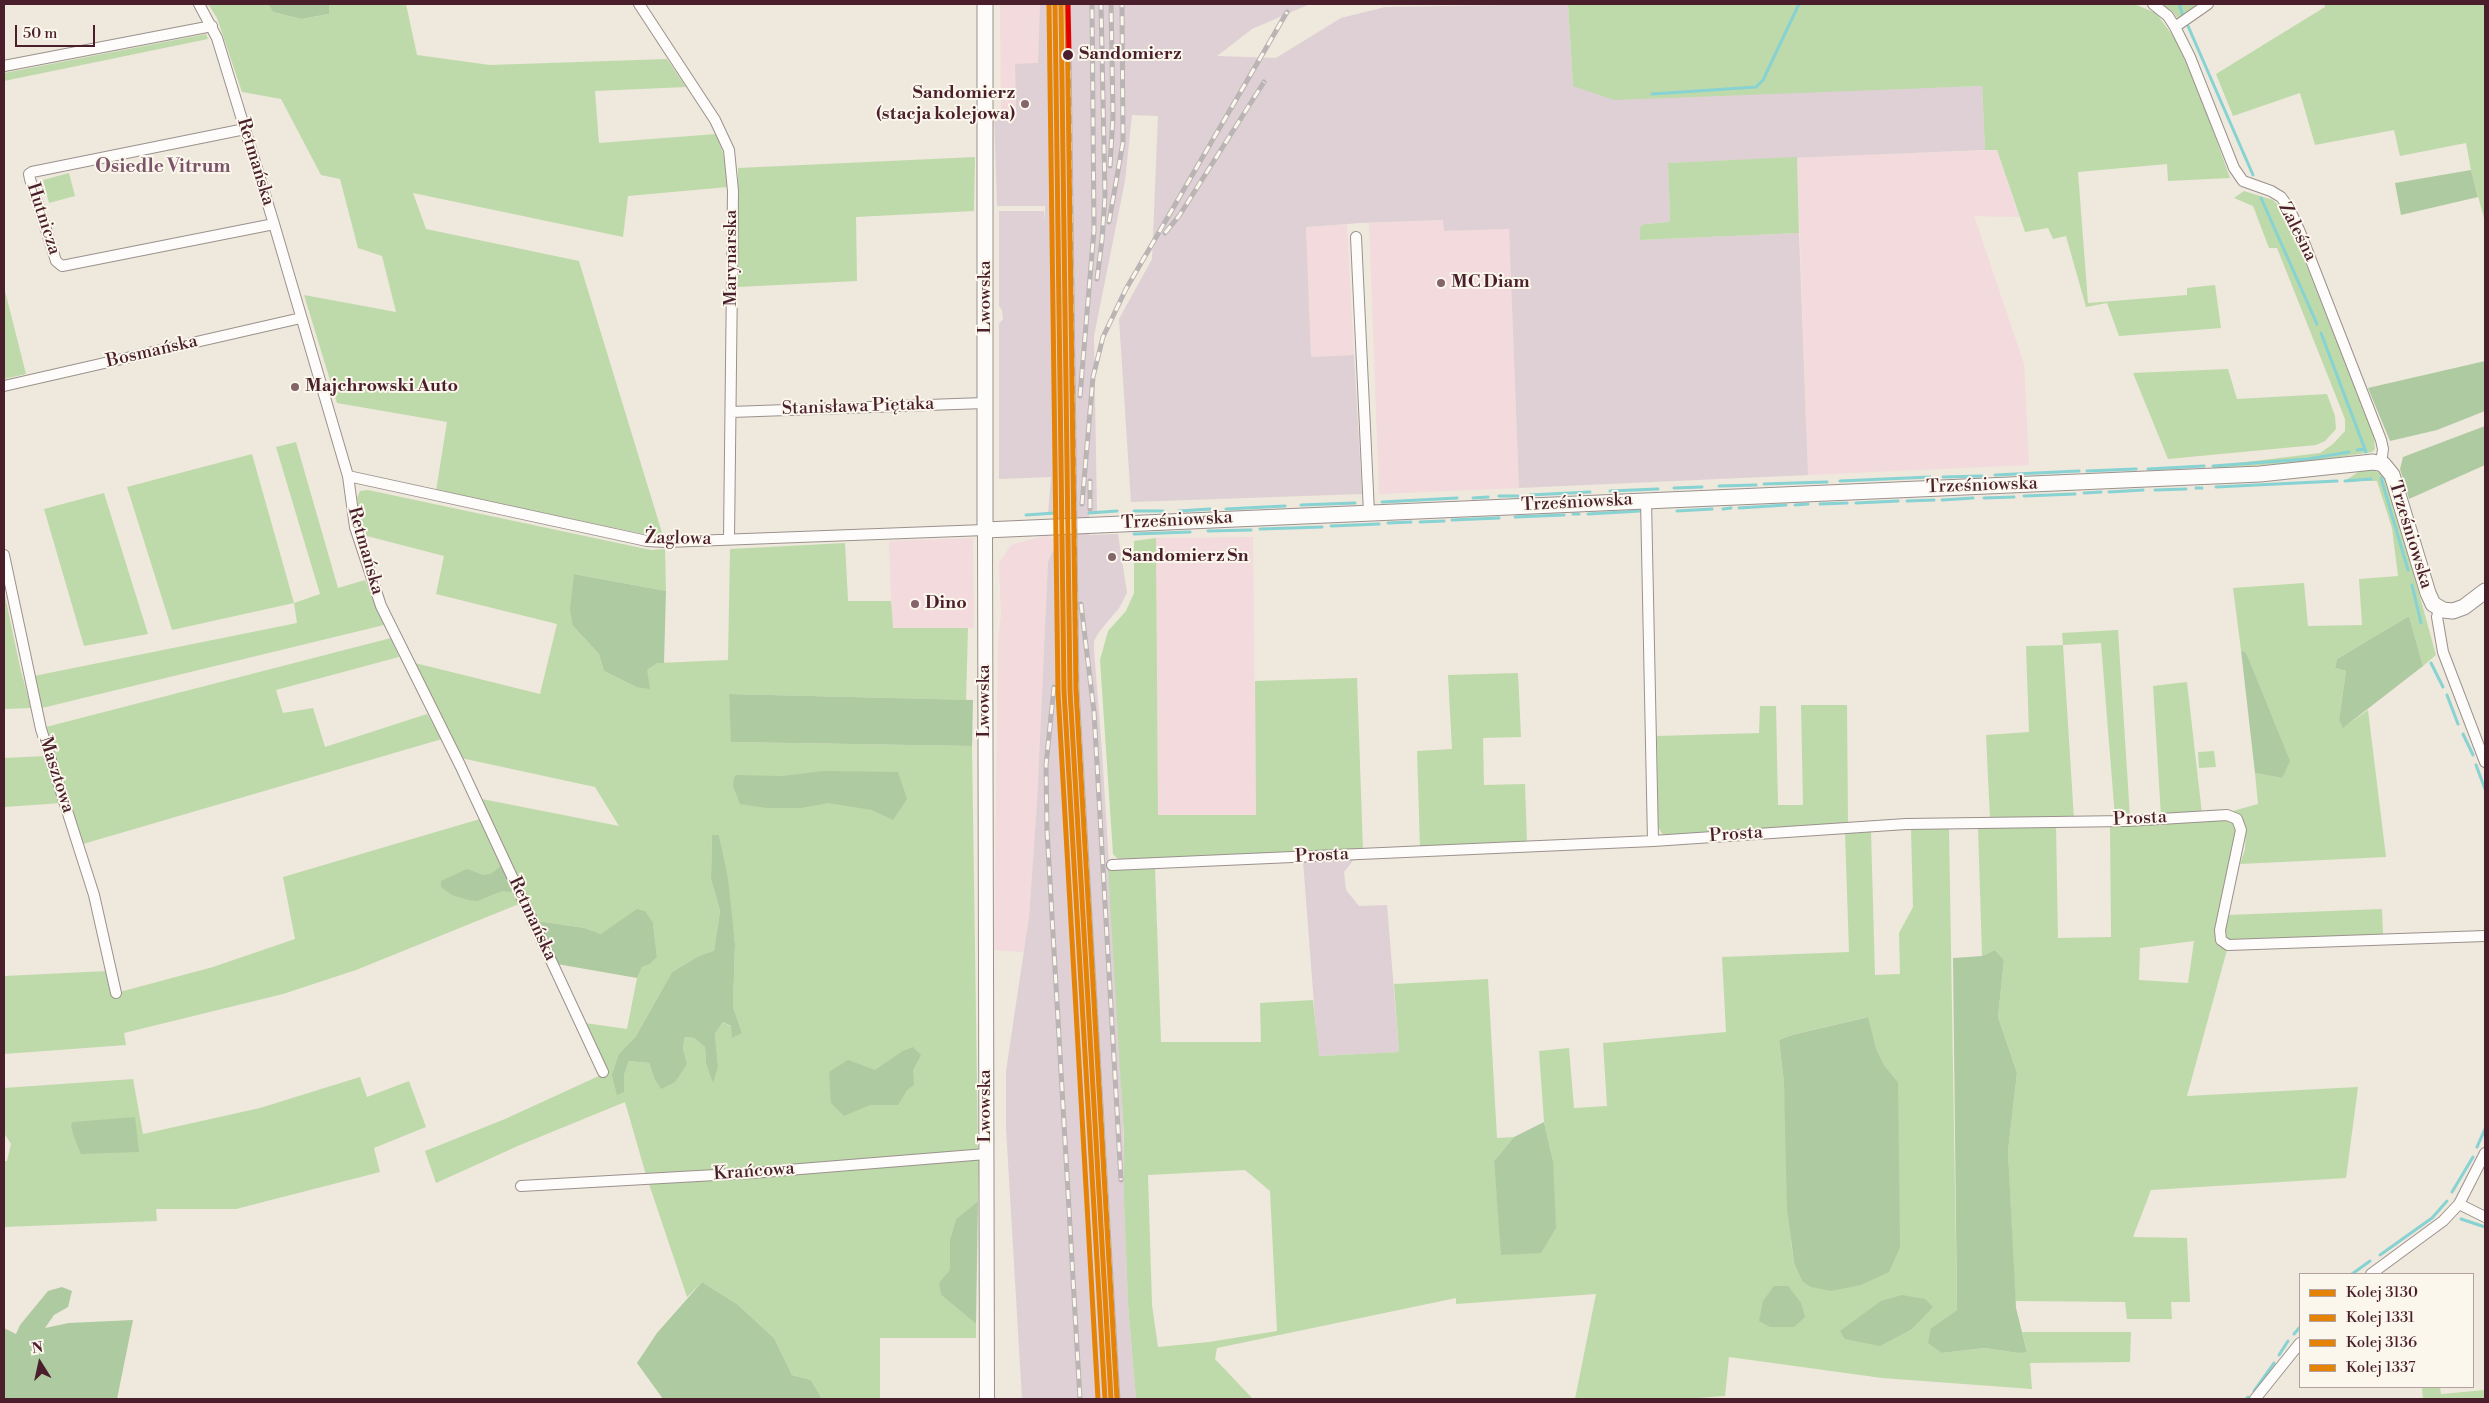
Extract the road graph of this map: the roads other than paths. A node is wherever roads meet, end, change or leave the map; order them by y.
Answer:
1 (199, 4) edge
2 (639, 4) edge
3 (986, 4) edge
4 (2153, 4) edge
5 (2208, 4) edge
6 (212, 26) junction
7 (2175, 27) junction
8 (4, 66) edge
9 (246, 129) junction
10 (274, 224) junction
11 (1356, 237) dead end
12 (301, 318) junction
13 (4, 386) edge
14 (984, 403) junction
15 (732, 412) junction
16 (2381, 463) junction
17 (348, 476) junction
18 (1646, 500) junction
19 (1369, 512) junction
20 (985, 530) junction
21 (730, 539) junction
22 (4, 555) edge
23 (2485, 590) edge
24 (2439, 608) junction
25 (2485, 762) edge
26 (1653, 840) junction
27 (1112, 865) dead end
28 (2485, 936) edge
29 (116, 993) dead end
30 (603, 1072) dead end
31 (2485, 1153) edge
32 (986, 1154) junction
33 (521, 1186) dead end
34 (2459, 1204) junction
35 (2485, 1217) edge
36 (2371, 1273) edge
37 (2299, 1344) edge
38 (986, 1399) edge
39 (2255, 1399) edge

1 - 6 street, Retmańska
2 - 15 street, Marynarska
3 - 14 main road, Lwowska
4 - 7 street, Zaleśna
5 - 7 street
6 - 8 street
6 - 9 street, Retmańska
7 - 16 street, Zaleśna
9 - 10 street, Retmańska
9 - 10 street, Hutnicza
10 - 12 street, Retmańska
11 - 19 street
12 - 13 street, Bosmańska
12 - 17 street, Retmańska
14 - 15 street, Stanisława Piętaka
14 - 20 main road, Lwowska
15 - 21 street, Marynarska
16 - 18 main road, Trześniowska
16 - 24 main road, Trześniowska
17 - 21 street, Żaglowa
17 - 30 street, Retmańska
18 - 19 main road, Trześniowska
18 - 26 street
19 - 20 main road, Trześniowska
20 - 21 street, Żaglowa
20 - 32 main road, Lwowska
22 - 29 street, Masztowa
23 - 24 main road, Trześniowska
24 - 25 street
26 - 27 street, Prosta
26 - 28 street, Prosta
31 - 34 street
32 - 33 street, Krańcowa
32 - 38 main road, Lwowska
34 - 35 street
34 - 36 street
37 - 39 street

